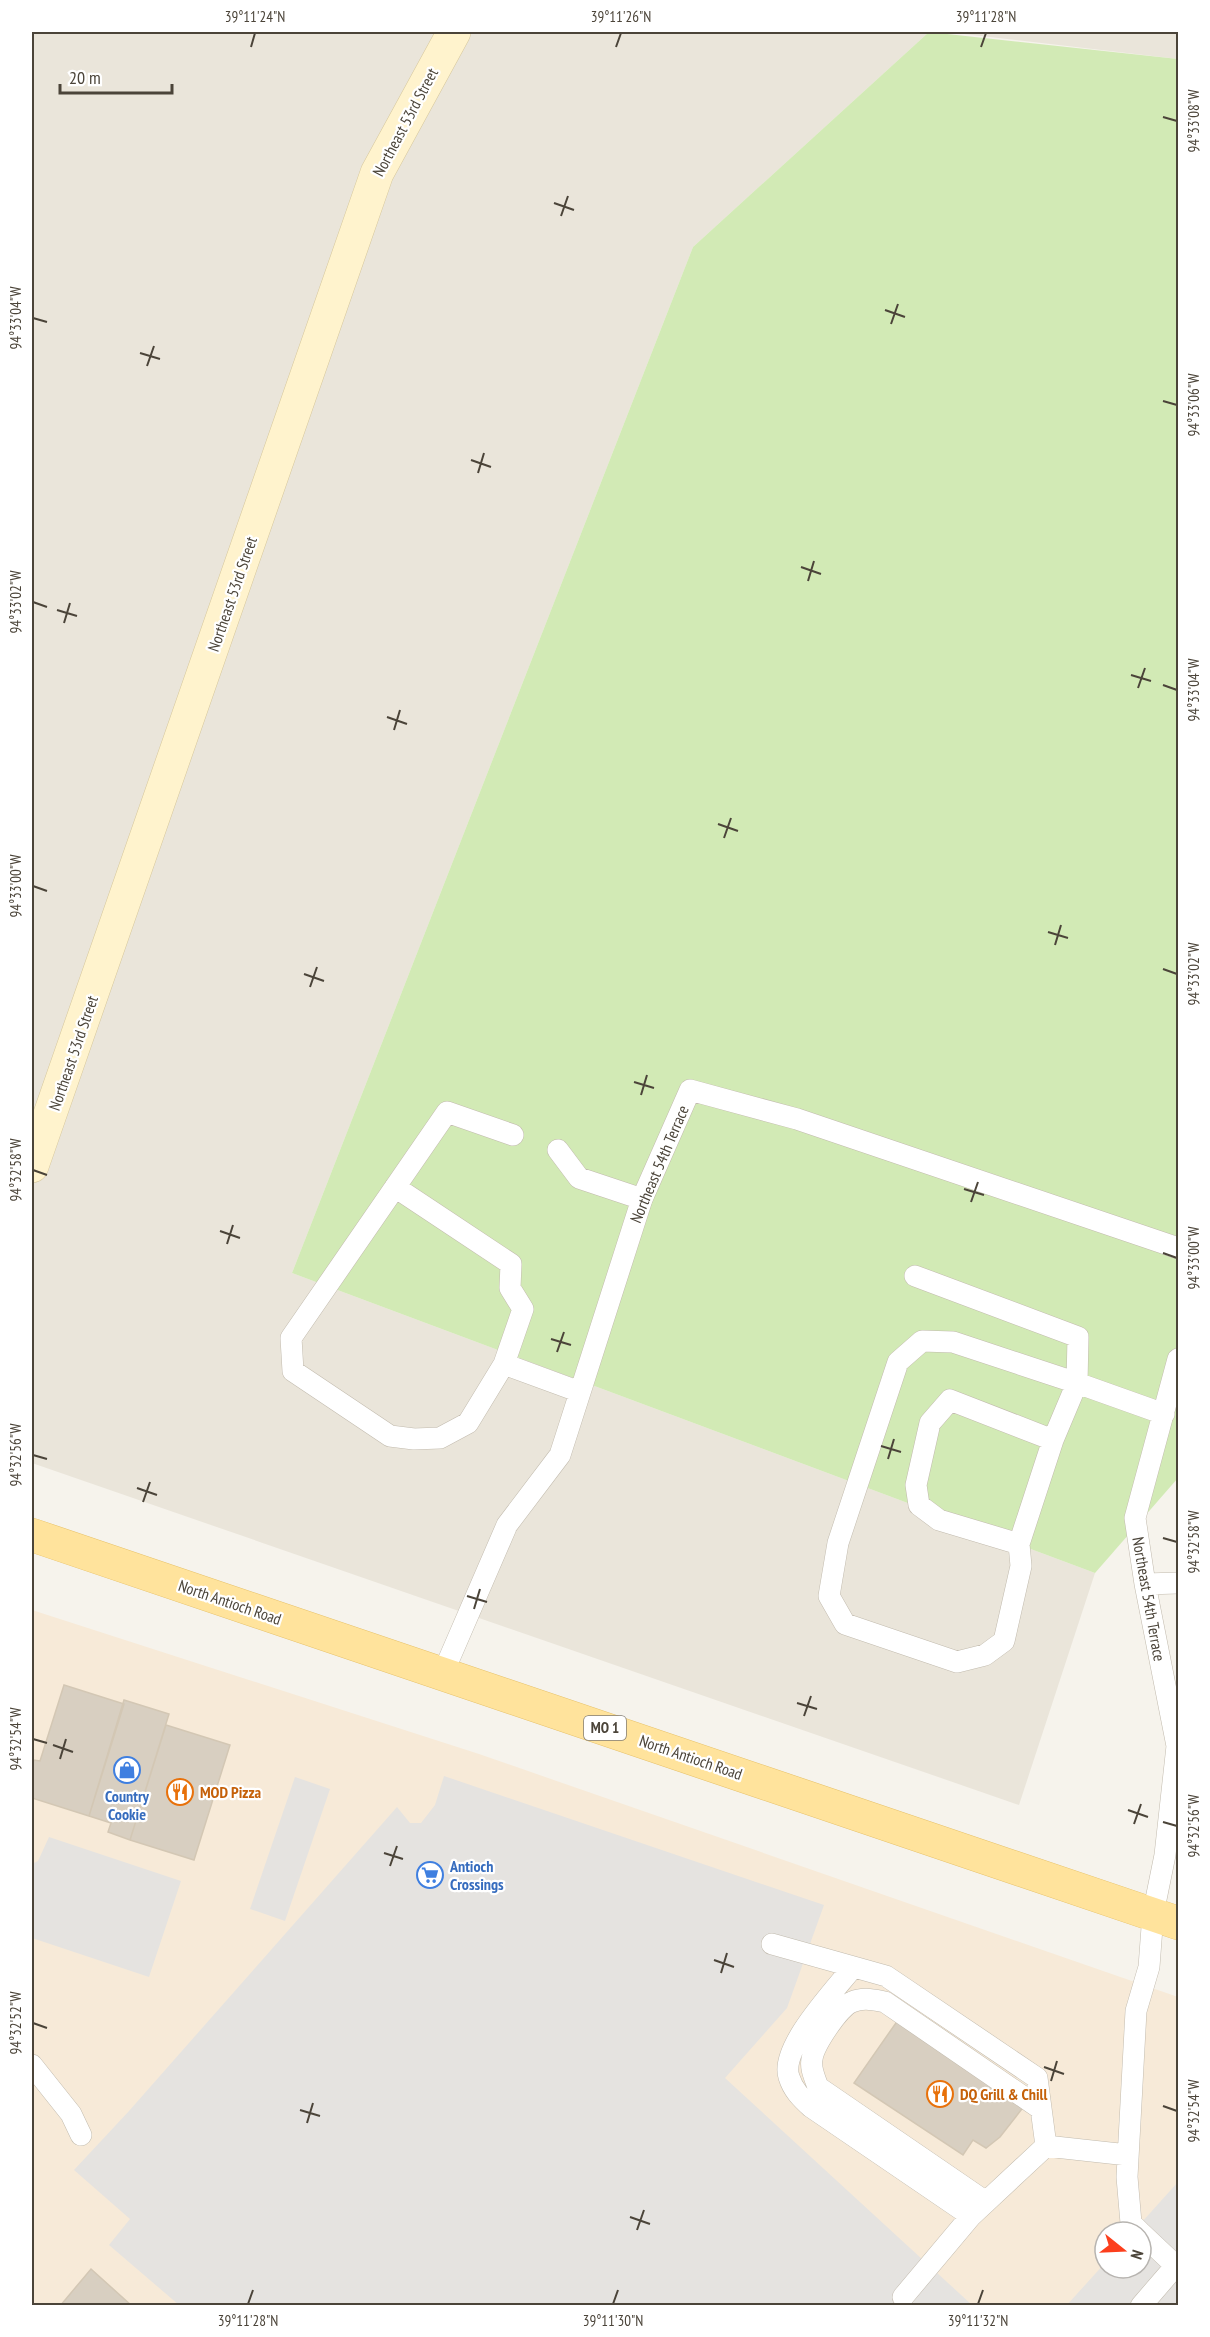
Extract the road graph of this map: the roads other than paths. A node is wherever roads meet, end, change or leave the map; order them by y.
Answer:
1 (454, 32) edge
2 (513, 1135) dead end
3 (558, 1150) dead end
4 (32, 1167) edge
5 (395, 1187) junction
6 (642, 1199) junction
7 (1179, 1248) edge
8 (915, 1276) dead end
9 (1179, 1359) edge
10 (504, 1364) junction
11 (1077, 1383) junction
12 (580, 1392) junction
13 (1164, 1414) junction
14 (1053, 1440) junction
15 (32, 1535) edge
16 (1019, 1544) junction
17 (1179, 1583) edge
18 (1145, 1584) junction
19 (443, 1673) junction
20 (1166, 1918) edge
21 (772, 1944) dead end
22 (853, 1967) junction
23 (32, 2065) edge
24 (1041, 2109) junction
25 (81, 2135) dead end
26 (1046, 2146) junction
27 (1128, 2155) junction
28 (979, 2209) junction
29 (1131, 2220) edge
30 (1153, 2244) edge
31 (1177, 2264) edge
32 (903, 2297) dead end
33 (1141, 2306) edge

1 - 4 street, Northeast 53rd Street
2 - 5 lane
3 - 6 lane
5 - 10 lane
5 - 10 lane
6 - 7 lane, Northeast 54th Terrace
6 - 12 lane, Northeast 54th Terrace
8 - 11 lane
9 - 13 lane, Northeast 54th Terrace
10 - 12 lane
11 - 13 lane
11 - 14 lane
11 - 16 lane
12 - 19 lane, Northeast 54th Terrace
13 - 18 lane, Northeast 54th Terrace
14 - 16 lane
14 - 16 lane
15 - 19 main road, North Antioch Road / MO 1
17 - 18 lane
18 - 20 lane, Northeast 54th Terrace
19 - 20 main road, North Antioch Road / MO 1
20 - 27 lane, Northeast 54th Terrace
21 - 22 lane
22 - 24 lane
22 - 28 lane
23 - 25 lane
24 - 26 lane
24 - 28 lane
26 - 27 lane
26 - 28 lane
27 - 29 lane, Northeast 54th Terrace
28 - 32 lane
30 - 31 lane
31 - 33 lane

